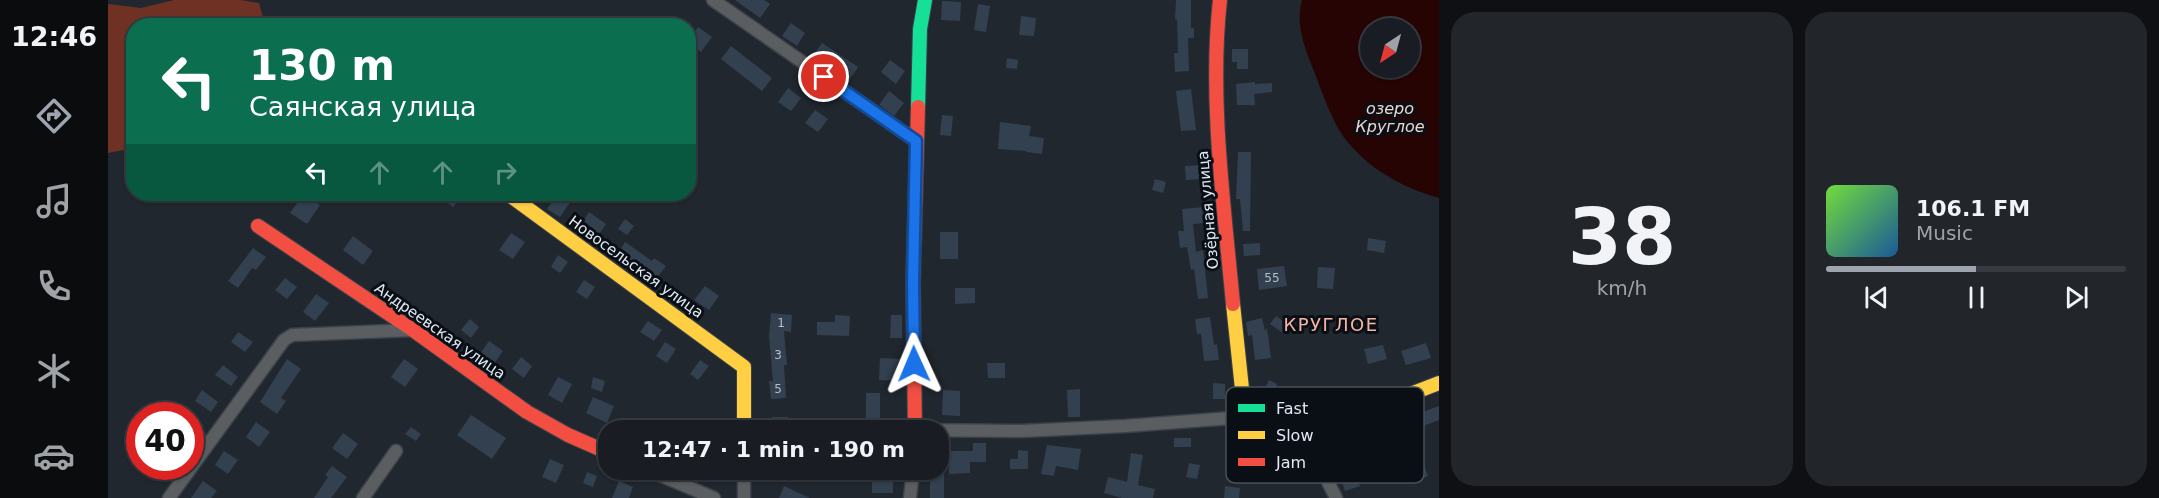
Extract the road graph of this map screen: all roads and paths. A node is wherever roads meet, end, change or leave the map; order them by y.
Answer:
1 (713, 0) edge
2 (924, 0) edge
3 (1220, 0) edge
4 (916, 141) junction
5 (517, 201) edge
6 (258, 226) dead end
7 (413, 330) junction
8 (1439, 383) edge
9 (1242, 387) edge
10 (1424, 389) edge
11 (1226, 418) edge
12 (744, 420) edge
13 (915, 420) edge
14 (949, 430) edge
15 (598, 448) edge
16 (396, 451) dead end
17 (672, 480) edge
18 (744, 480) edge
19 (911, 480) edge
20 (1328, 483) edge
21 (169, 498) edge
22 (363, 498) edge
23 (714, 498) edge
24 (744, 498) edge
25 (910, 498) edge
26 (1336, 498) edge

1 - 4 street
2 - 4 street
3 - 9 street, Озёрная улица
4 - 13 street
5 - 12 street, Новосельская улица
6 - 7 street, Андреевская улица
7 - 15 street, Андреевская улица
7 - 21 street
8 - 10 street
11 - 14 street
16 - 22 street
17 - 23 street
18 - 24 street
19 - 25 street
20 - 26 street

